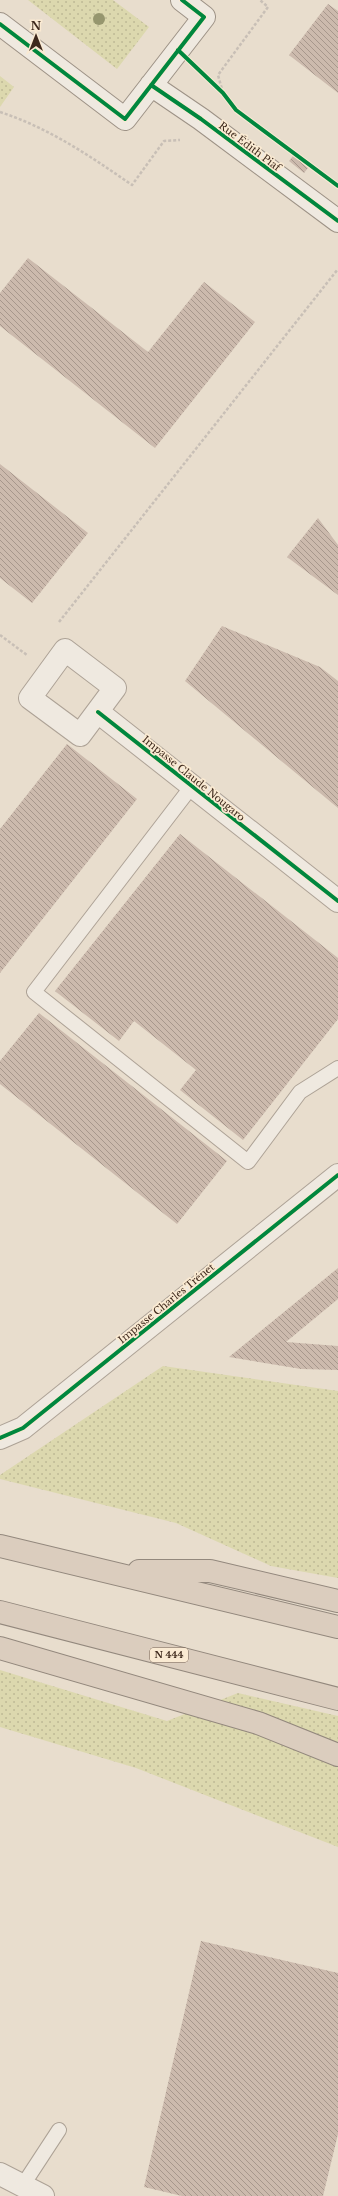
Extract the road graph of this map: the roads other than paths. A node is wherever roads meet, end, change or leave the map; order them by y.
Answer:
1 (182, 0) edge
2 (0, 24) edge
3 (151, 85) junction
4 (338, 221) edge
5 (98, 712) junction
6 (192, 786) junction
7 (338, 901) edge
8 (338, 1068) edge
9 (338, 1175) edge
10 (0, 1438) edge
11 (0, 1546) edge
12 (101, 1570) junction
13 (338, 1601) edge
14 (0, 1612) edge
15 (338, 1627) edge
16 (0, 1648) edge
17 (338, 1698) edge
18 (338, 1755) edge
19 (59, 2130) dead end
20 (0, 2174) edge
21 (22, 2185) junction
22 (43, 2196) edge

1 - 3 street
2 - 3 street
3 - 4 street, Rue Édith Piaf
5 - 5 street
5 - 6 street, Impasse Claude Nougaro
6 - 7 street, Impasse Claude Nougaro
6 - 8 lane
9 - 10 street, Impasse Charles Trénet
11 - 12 highway
12 - 13 highway
12 - 15 highway
14 - 17 highway, N 444
16 - 18 highway
19 - 21 lane
20 - 21 street
21 - 22 street

